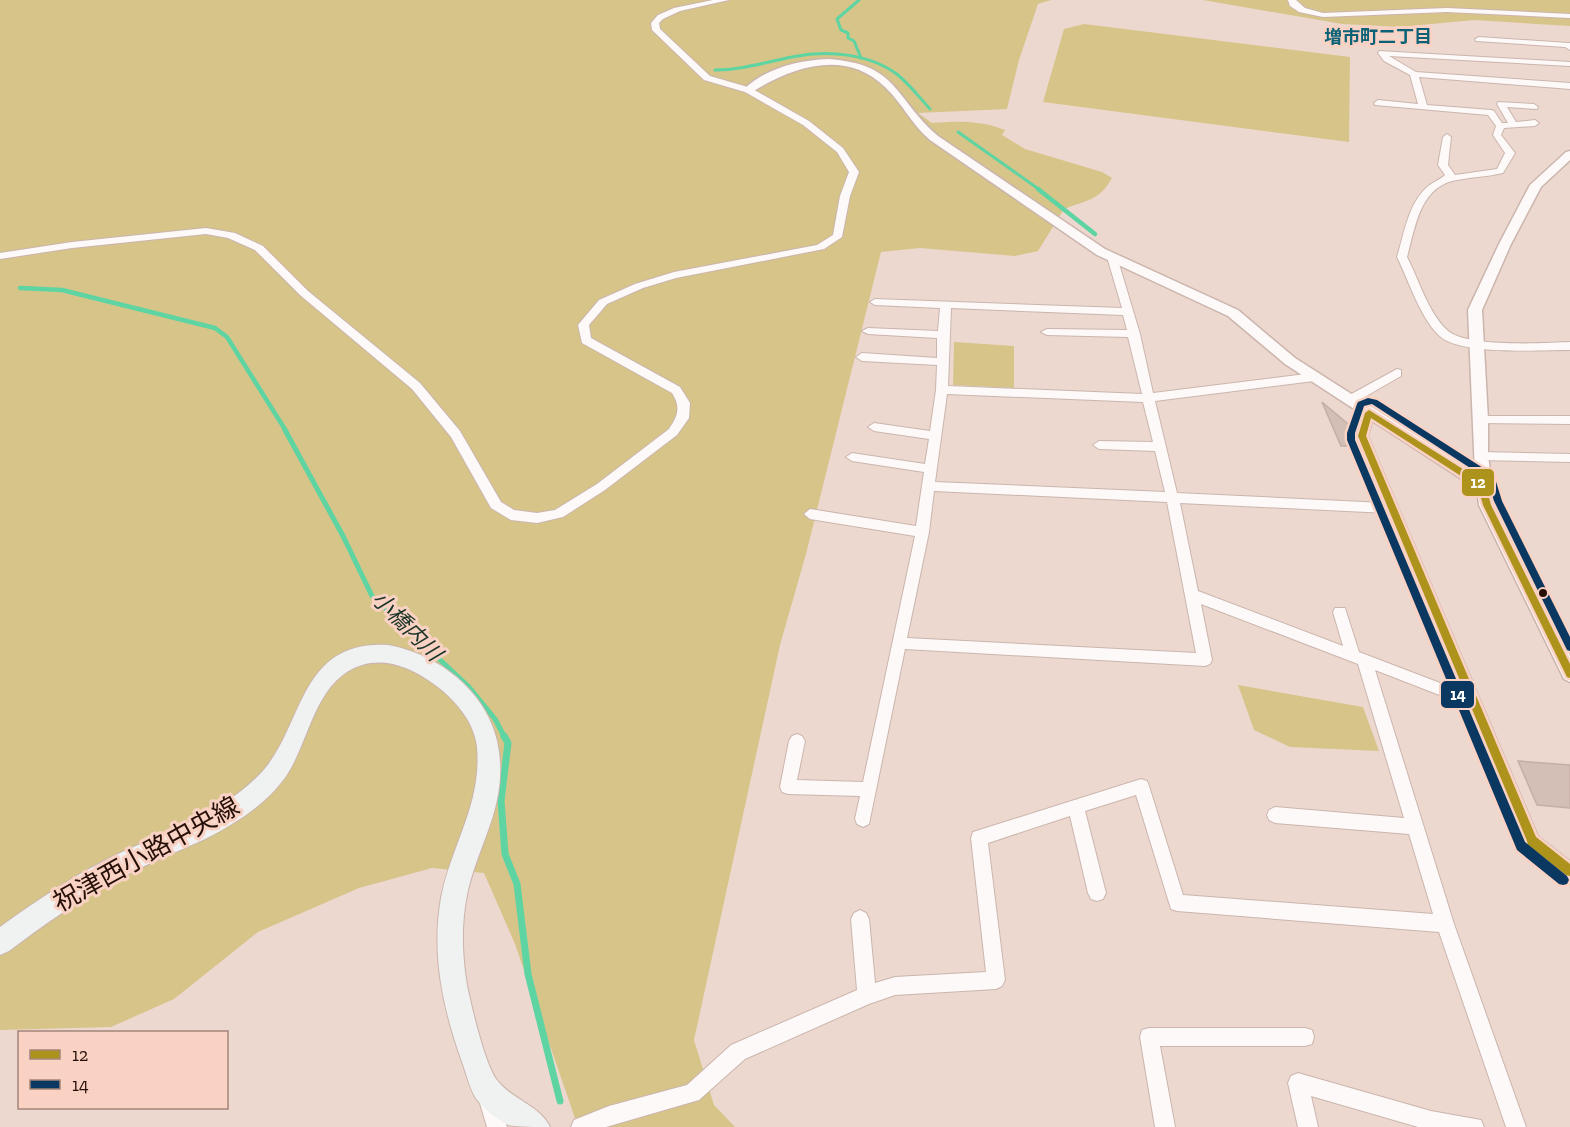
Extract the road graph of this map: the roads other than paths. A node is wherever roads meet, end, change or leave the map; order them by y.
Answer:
1 (725, 0) edge
2 (1292, 0) edge
3 (1570, 16) edge
4 (1479, 39) dead end
5 (1570, 48) edge
6 (1570, 64) edge
7 (1414, 74) junction
8 (1570, 86) edge
9 (748, 90) junction
10 (1378, 103) dead end
11 (1423, 107) junction
12 (1534, 107) dead end
13 (1535, 123) dead end
14 (1514, 125) junction
15 (1500, 126) junction
16 (1447, 137) dead end
17 (1568, 158) edge
18 (1447, 179) junction
19 (0, 256) edge
20 (1112, 257) junction
21 (875, 302) dead end
22 (946, 305) junction
23 (1128, 312) junction
24 (868, 331) dead end
25 (1047, 332) dead end
26 (1134, 334) junction
27 (943, 335) junction
28 (1475, 344) junction
29 (1570, 346) edge
30 (862, 357) dead end
31 (943, 362) junction
32 (1397, 373) dead end
33 (1314, 377) junction
34 (942, 390) junction
35 (1149, 398) junction
36 (1350, 400) junction
37 (1369, 413) junction
38 (1481, 420) junction
39 (1570, 420) edge
40 (874, 427) dead end
41 (936, 436) junction
42 (1099, 445) dead end
43 (1160, 447) junction
44 (1480, 456) junction
45 (852, 457) dead end
46 (1570, 458) edge
47 (931, 469) junction
48 (1482, 485) junction
49 (929, 486) junction
50 (1173, 497) junction
51 (1392, 508) junction
52 (810, 514) dead end
53 (922, 532) junction
54 (1190, 594) junction
55 (1340, 612) dead end
56 (899, 643) junction
57 (1359, 657) junction
58 (1570, 674) edge
59 (1474, 702) junction
60 (797, 741) dead end
61 (869, 789) junction
62 (1076, 807) junction
63 (1275, 815) dead end
64 (863, 819) dead end
65 (1416, 827) junction
66 (1570, 871) edge
67 (1097, 894) dead end
68 (860, 919) dead end
69 (1446, 924) junction
70 (0, 942) edge
71 (867, 995) junction
72 (1305, 1037) dead end
73 (487, 1091) junction
74 (497, 1127) edge
75 (536, 1127) edge
76 (581, 1127) edge
77 (1165, 1127) edge
78 (1308, 1127) edge
79 (1474, 1127) edge
80 (1516, 1127) edge

1 - 9 street
2 - 3 street
4 - 5 street
6 - 7 street
7 - 8 street
7 - 11 street
9 - 19 street
9 - 20 street
10 - 11 street
11 - 15 street
12 - 14 street
13 - 14 street
14 - 15 street
15 - 18 street
16 - 18 street
17 - 28 street
18 - 28 street
20 - 23 street
20 - 33 street
21 - 22 street
22 - 23 street
22 - 27 street
23 - 26 street
24 - 27 street
25 - 26 street
26 - 35 street
27 - 31 street
28 - 29 street
28 - 38 street
30 - 31 street
31 - 34 street
32 - 36 street
33 - 35 street
33 - 36 street
34 - 35 street
34 - 41 street
35 - 43 street
36 - 37 street
37 - 48 street
37 - 51 street
38 - 39 street
38 - 44 street
40 - 41 street
41 - 47 street
42 - 43 street
43 - 50 street
44 - 46 street
44 - 48 street
45 - 47 street
47 - 49 street
48 - 58 street
49 - 50 street
49 - 53 street
50 - 51 street
50 - 54 street
51 - 59 street
52 - 53 street
53 - 56 street
54 - 56 street
54 - 57 street
55 - 57 street
56 - 61 street
57 - 59 street
57 - 65 street
59 - 66 street
60 - 61 street
61 - 64 street
62 - 67 street
62 - 69 street
62 - 71 street
63 - 65 street
65 - 69 street
68 - 71 street
69 - 80 street
70 - 73 main road, 祝津西小路中央線
71 - 76 street
72 - 77 street
73 - 74 street
73 - 75 main road
78 - 79 street

